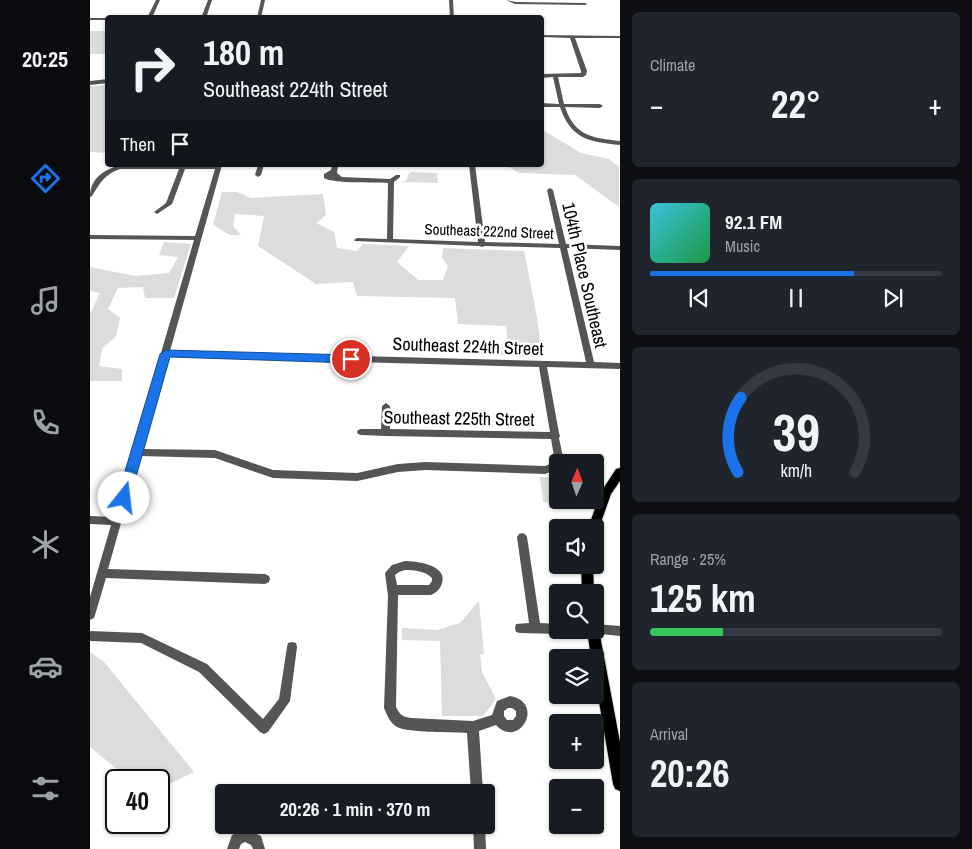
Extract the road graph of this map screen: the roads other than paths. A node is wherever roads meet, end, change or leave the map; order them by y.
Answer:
1 (158, 0) edge
2 (210, 0) edge
3 (263, 0) edge
4 (451, 0) edge
5 (510, 1) edge
6 (559, 2) edge
7 (585, 4) dead end
8 (562, 11) dead end
9 (150, 15) edge
10 (204, 15) edge
11 (260, 15) edge
12 (452, 15) edge
13 (90, 19) edge
14 (105, 19) edge
15 (544, 36) edge
16 (572, 36) junction
17 (620, 37) edge
18 (583, 75) joint
19 (544, 76) edge
20 (555, 76) junction
21 (105, 80) edge
22 (90, 83) edge
23 (544, 105) edge
24 (562, 105) junction
25 (600, 106) dead end
26 (576, 131) joint
27 (620, 143) edge
28 (122, 167) edge
29 (183, 167) edge
30 (219, 167) edge
31 (260, 167) edge
32 (472, 167) edge
33 (336, 173) edge
34 (258, 175) dead end
35 (398, 176) dead end
36 (391, 181) junction
37 (550, 190) dead end
38 (90, 195) edge
39 (157, 212) dead end
40 (90, 237) edge
41 (197, 238) junction
42 (357, 240) dead end
43 (390, 241) junction
44 (482, 245) junction
45 (564, 247) junction
46 (620, 248) edge
47 (166, 354) junction
48 (543, 365) junction
49 (591, 366) junction
50 (620, 366) edge
51 (386, 406) dead end
52 (361, 432) dead end
53 (385, 433) junction
54 (556, 436) junction
55 (136, 452) junction
56 (557, 454) edge
57 (549, 468) edge
58 (620, 472) edge
59 (596, 519) edge
60 (90, 520) edge
61 (117, 521) junction
62 (522, 536) dead end
63 (102, 573) junction
64 (266, 579) dead end
65 (392, 590) dead end
66 (90, 615) edge
67 (520, 628) dead end
68 (535, 629) junction
69 (549, 629) edge
70 (604, 630) edge
71 (620, 631) edge
72 (90, 636) edge
73 (596, 639) edge
74 (292, 647) dead end
75 (394, 716) joint
76 (499, 718) dead end
77 (473, 727) junction
78 (264, 728) joint
79 (477, 784) edge
80 (620, 784) edge
81 (479, 834) edge
82 (233, 849) edge
83 (259, 849) edge
84 (480, 849) edge

1 - 9 street
2 - 10 street
3 - 11 street
4 - 12 street
5 - 6 street
6 - 7 street
6 - 8 street
13 - 14 street
15 - 16 street
16 - 17 street
16 - 18 street
18 - 20 street
19 - 20 street
20 - 24 street
21 - 22 street
23 - 24 street
24 - 25 street
24 - 26 street
26 - 27 street
28 - 38 street
29 - 39 street
30 - 41 street
31 - 34 street
32 - 44 street
33 - 36 street
35 - 36 street
36 - 43 street
37 - 45 street, 104th Place Southeast
40 - 41 street
41 - 47 street
42 - 43 street, Southeast 222nd Street
43 - 44 street, Southeast 222nd Street
44 - 45 street, Southeast 222nd Street
45 - 46 street, Southeast 222nd Street
45 - 49 street, 104th Place Southeast
47 - 48 street, Southeast 224th Street
47 - 55 street
48 - 49 street, Southeast 224th Street
48 - 54 street
49 - 50 street, Southeast 224th Street
51 - 53 street
52 - 53 street, Southeast 225th Street
53 - 54 street, Southeast 225th Street
54 - 56 street
55 - 57 street
55 - 61 street
58 - 59 main road
60 - 61 street
61 - 63 street
62 - 68 street
63 - 64 street
63 - 66 street
65 - 75 street
67 - 68 street
68 - 69 street
70 - 71 street
72 - 78 street
73 - 80 main road
74 - 78 street
75 - 77 street
76 - 77 street
77 - 79 street
81 - 84 street
82 - 83 street

